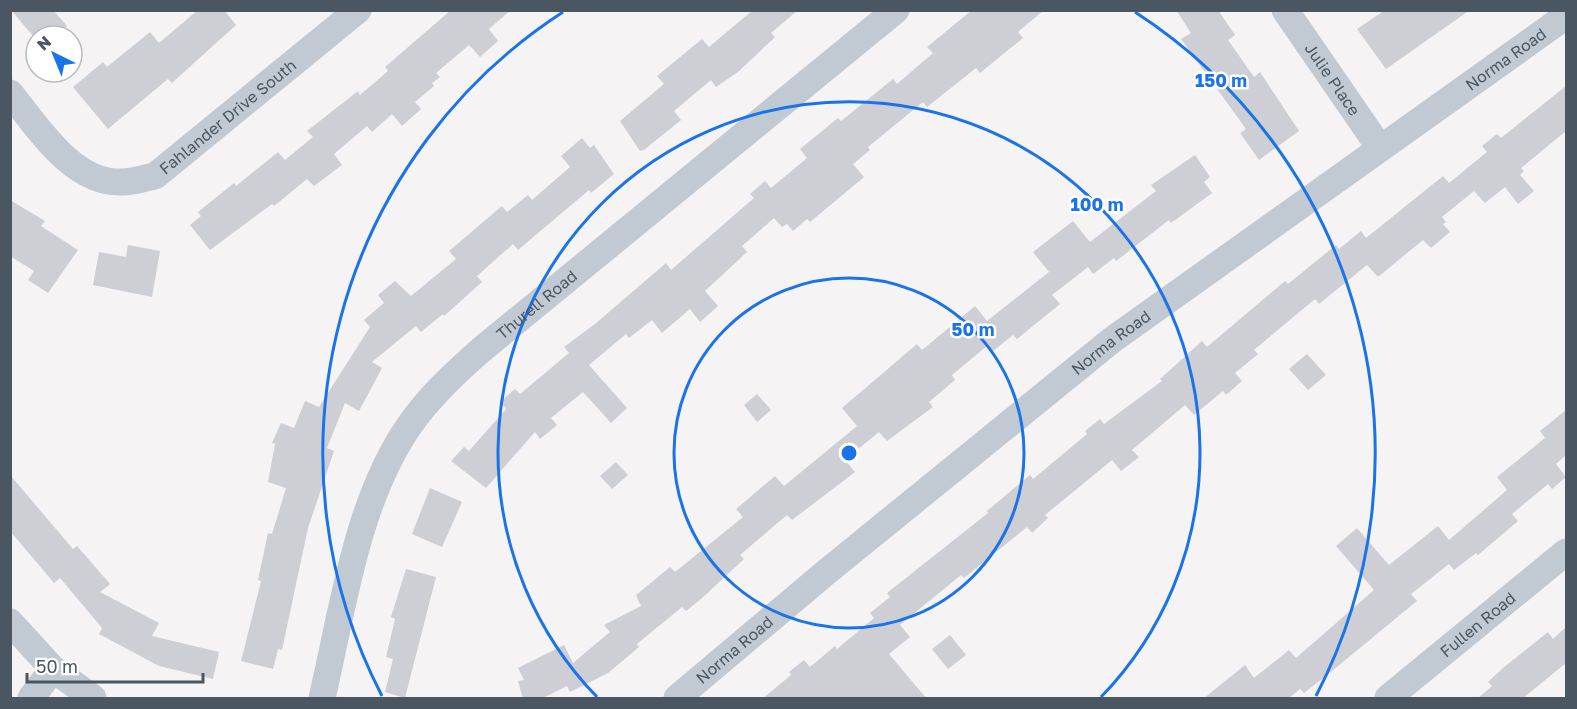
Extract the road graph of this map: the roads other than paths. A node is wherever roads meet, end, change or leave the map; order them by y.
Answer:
1 (358, 10) edge
2 (896, 10) edge
3 (1285, 10) edge
4 (1566, 16) edge
5 (10, 93) edge
6 (1380, 148) junction
7 (1566, 552) edge
8 (10, 622) edge
9 (53, 669) junction
10 (31, 699) edge
11 (93, 699) edge
12 (322, 699) edge
13 (677, 699) edge
14 (1388, 699) edge

1 - 5 street, Fahlander Drive South
2 - 12 street, Thurell Road
3 - 6 street, Julie Place
4 - 6 street, Norma Road
6 - 13 street, Norma Road
7 - 14 street, Fullen Road
8 - 9 street
9 - 10 street
9 - 11 street

